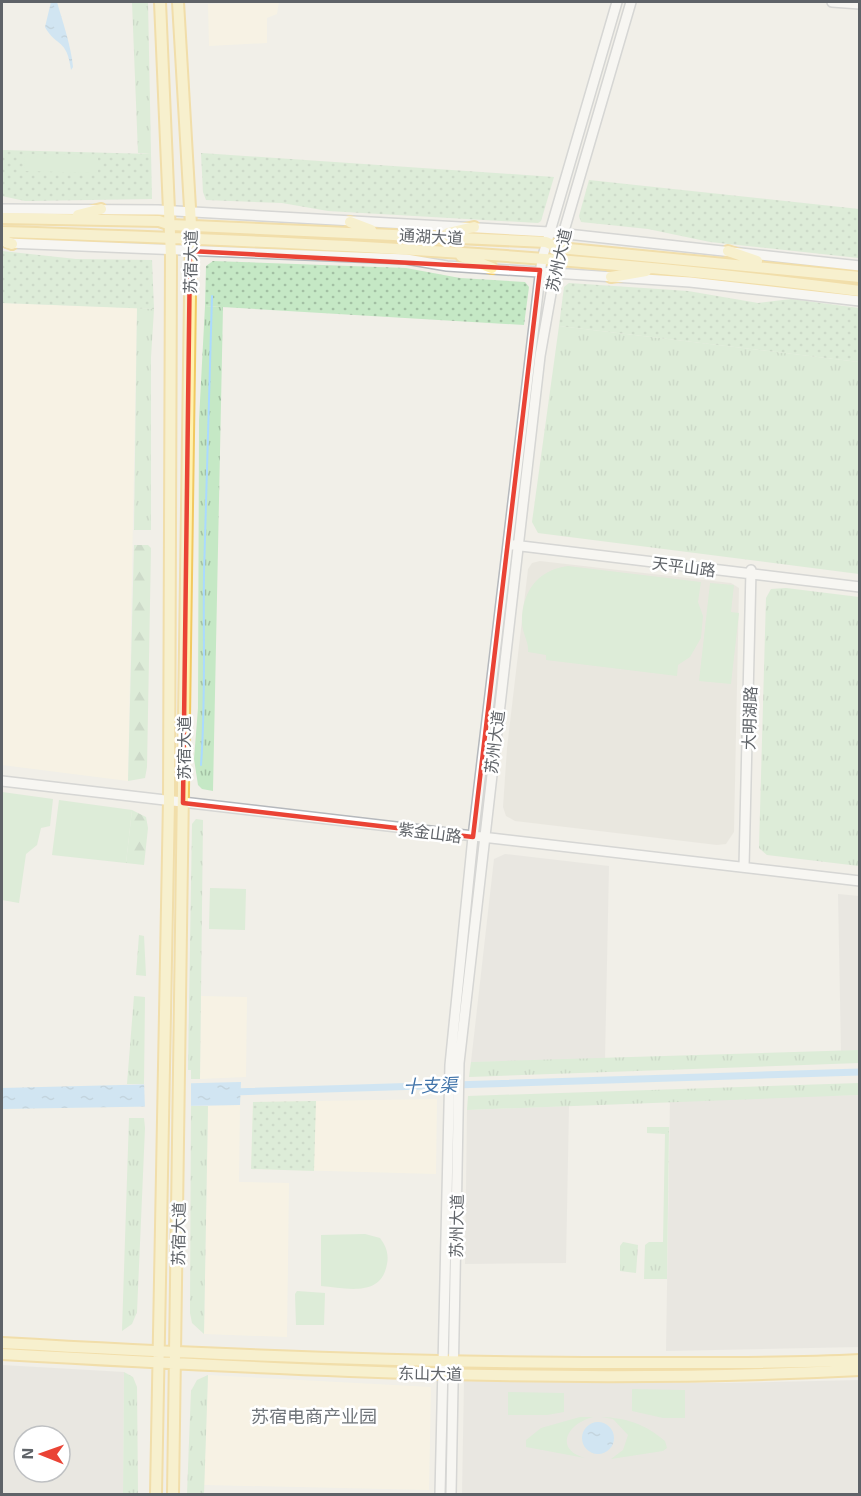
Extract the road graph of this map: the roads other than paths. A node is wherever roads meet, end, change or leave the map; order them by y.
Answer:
1 (160, 2) edge
2 (178, 2) edge
3 (617, 2) edge
4 (631, 2) edge
5 (832, 2) edge
6 (860, 4) edge
7 (2, 209) edge
8 (101, 209) junction
9 (171, 211) junction
10 (190, 213) junction
11 (2, 218) edge
12 (66, 219) junction
13 (350, 222) junction
14 (171, 225) junction
15 (191, 225) junction
16 (474, 227) junction
17 (2, 232) edge
18 (564, 233) junction
19 (380, 234) junction
20 (436, 236) junction
21 (171, 237) junction
22 (548, 237) junction
23 (190, 238) junction
24 (5, 242) edge
25 (559, 248) junction
26 (171, 250) junction
27 (190, 251) junction
28 (453, 252) junction
29 (728, 252) junction
30 (556, 260) junction
31 (541, 265) junction
32 (860, 266) edge
33 (778, 267) junction
34 (492, 268) junction
35 (658, 268) junction
36 (554, 272) junction
37 (611, 277) junction
38 (860, 277) edge
39 (860, 291) edge
40 (860, 302) edge
41 (513, 543) junction
42 (753, 572) junction
43 (860, 585) edge
44 (2, 781) edge
45 (169, 800) junction
46 (183, 802) junction
47 (472, 837) junction
48 (483, 838) junction
49 (746, 867) junction
50 (860, 881) edge
51 (455, 1064) junction
52 (2, 1343) edge
53 (2, 1353) edge
54 (157, 1357) junction
55 (176, 1358) junction
56 (860, 1360) edge
57 (448, 1361) junction
58 (860, 1370) edge
59 (448, 1374) junction
60 (156, 1494) edge
61 (174, 1494) edge
62 (440, 1494) edge
63 (451, 1494) edge

1 - 9 main road, 苏宿大道
2 - 10 main road, 苏宿大道
3 - 22 street, 苏州大道
4 - 18 street, 苏州大道
5 - 6 street
7 - 8 street
8 - 9 street
8 - 12 main road
9 - 10 street
9 - 14 main road, 苏宿大道
10 - 13 street
10 - 15 main road, 苏宿大道
11 - 12 main road, 通湖大道
12 - 14 main road, 通湖大道
13 - 16 street
13 - 19 main road
14 - 15 main road, 通湖大道
14 - 21 main road, 苏宿大道
15 - 19 main road, 通湖大道
15 - 23 main road, 苏宿大道
16 - 20 main road
16 - 22 street
17 - 21 main road, 通湖大道
18 - 22 street
18 - 25 street, 苏州大道
18 - 29 street
19 - 20 main road, 通湖大道
20 - 22 main road, 通湖大道
21 - 23 main road, 通湖大道
21 - 26 main road, 苏宿大道
22 - 25 main road, 通湖大道
22 - 31 street, 苏州大道
23 - 27 main road, 苏宿大道
23 - 28 main road, 通湖大道
24 - 26 street
25 - 30 street, 苏州大道
25 - 33 main road, 通湖大道
26 - 27 street
26 - 45 main road, 苏宿大道
27 - 34 street
27 - 46 main road, 苏宿大道
28 - 31 main road, 通湖大道
28 - 34 main road
29 - 32 street
29 - 33 main road
30 - 31 main road, 通湖大道
30 - 35 main road, 通湖大道
30 - 36 street, 苏州大道
31 - 34 street
31 - 36 street
31 - 41 street, 苏州大道
33 - 38 main road, 通湖大道
35 - 37 main road
35 - 39 main road, 通湖大道
36 - 37 street
36 - 41 street, 苏州大道
37 - 40 street
41 - 42 street, 天平山路
41 - 47 street, 苏州大道
41 - 48 street, 苏州大道
42 - 43 street, 天平山路
42 - 49 street, 大明湖路
44 - 45 street, 紫金山路
45 - 46 street, 紫金山路
45 - 54 main road, 苏宿大道
46 - 47 street, 紫金山路
46 - 55 main road, 苏宿大道
47 - 48 street, 紫金山路
47 - 51 street, 苏州大道
48 - 49 street, 紫金山路
48 - 51 street, 苏州大道
49 - 50 street, 紫金山路
51 - 57 street, 苏州大道
52 - 54 main road, 东山大道
53 - 54 main road, 东山大道
54 - 55 main road, 东山大道
54 - 60 main road, 苏宿大道
55 - 57 main road, 东山大道
55 - 59 main road, 东山大道
55 - 61 main road, 苏宿大道
56 - 57 main road, 东山大道
57 - 59 street, 苏州大道
58 - 59 main road, 东山大道
59 - 62 street, 苏州大道
59 - 63 street, 苏州大道

